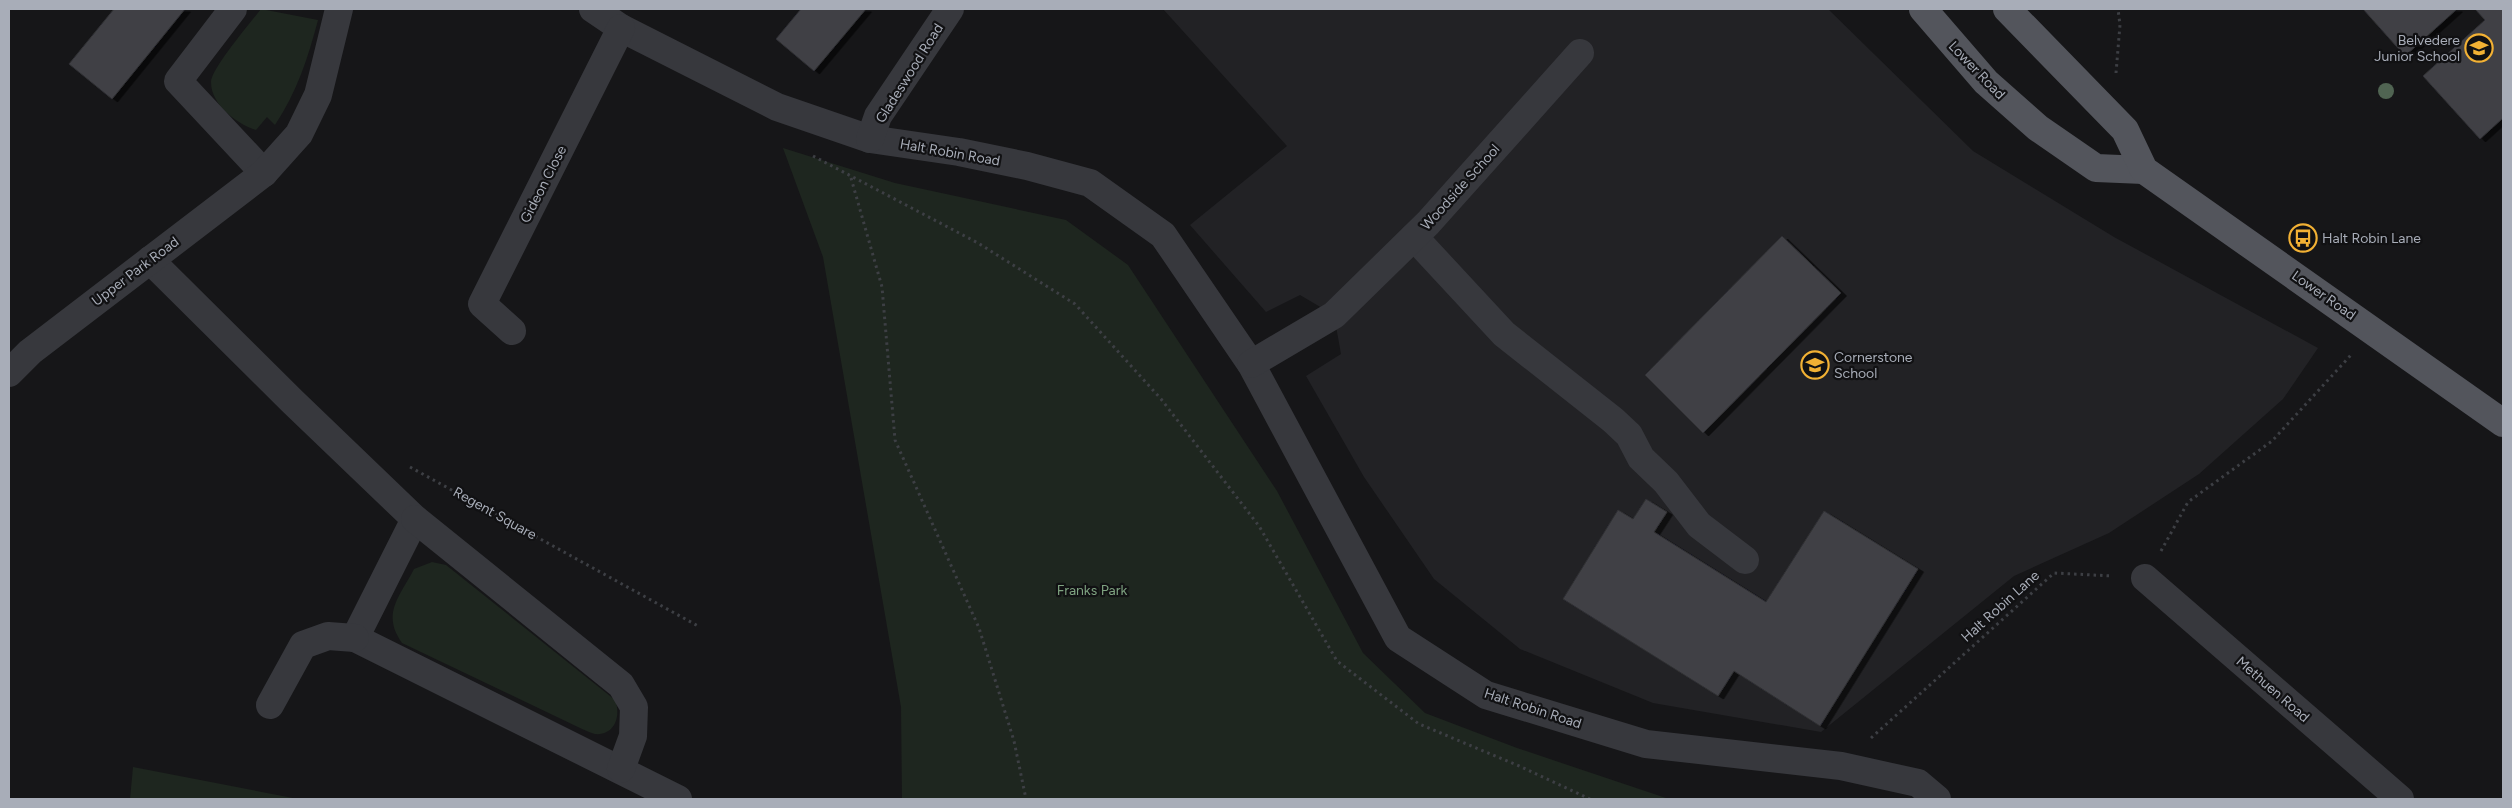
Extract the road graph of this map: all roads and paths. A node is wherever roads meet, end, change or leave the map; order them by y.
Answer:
1 (233, 9) edge
2 (339, 9) edge
3 (593, 9) edge
4 (950, 9) edge
5 (1923, 9) edge
6 (2007, 9) edge
7 (2118, 9) edge
8 (621, 28) junction
9 (1580, 53) dead end
10 (2116, 70) dead end
11 (870, 139) junction
12 (810, 155) dead end
13 (2144, 170) junction
14 (264, 173) junction
15 (851, 178) junction
16 (1414, 237) junction
17 (150, 260) junction
18 (2374, 330) junction
19 (512, 331) dead end
20 (1250, 364) junction
21 (9, 373) edge
22 (2503, 423) edge
23 (404, 463) dead end
24 (415, 519) junction
25 (1745, 560) dead end
26 (2145, 578) junction
27 (698, 626) dead end
28 (355, 638) junction
29 (270, 705) dead end
30 (1840, 766) junction
31 (621, 769) junction
32 (678, 799) edge
33 (1026, 799) edge
34 (1590, 799) edge
35 (1937, 799) edge
36 (2400, 799) edge

1 - 14 street
2 - 14 street, Upper Park Road
3 - 8 street, Halt Robin Road
4 - 11 street, Gladeswood Road
5 - 13 main road, Lower Road
6 - 13 main road, Lower Road
7 - 10 path
8 - 11 street, Halt Robin Road
8 - 19 street, Gideon Close
9 - 16 street, Woodside School
11 - 20 street, Halt Robin Road
12 - 15 path
13 - 18 main road, Lower Road
14 - 17 street, Upper Park Road
15 - 33 path
15 - 34 path
16 - 20 street, Woodside School
16 - 25 street
17 - 21 street, Upper Park Road
17 - 24 street
18 - 22 main road, Lower Road
18 - 26 path
20 - 30 street, Halt Robin Road
23 - 27 path, Regent Square
24 - 28 street
24 - 31 street
26 - 30 path, Halt Robin Lane
26 - 36 street, Methuen Road
28 - 29 street
28 - 31 street
30 - 35 street, Halt Robin Road
31 - 32 street

